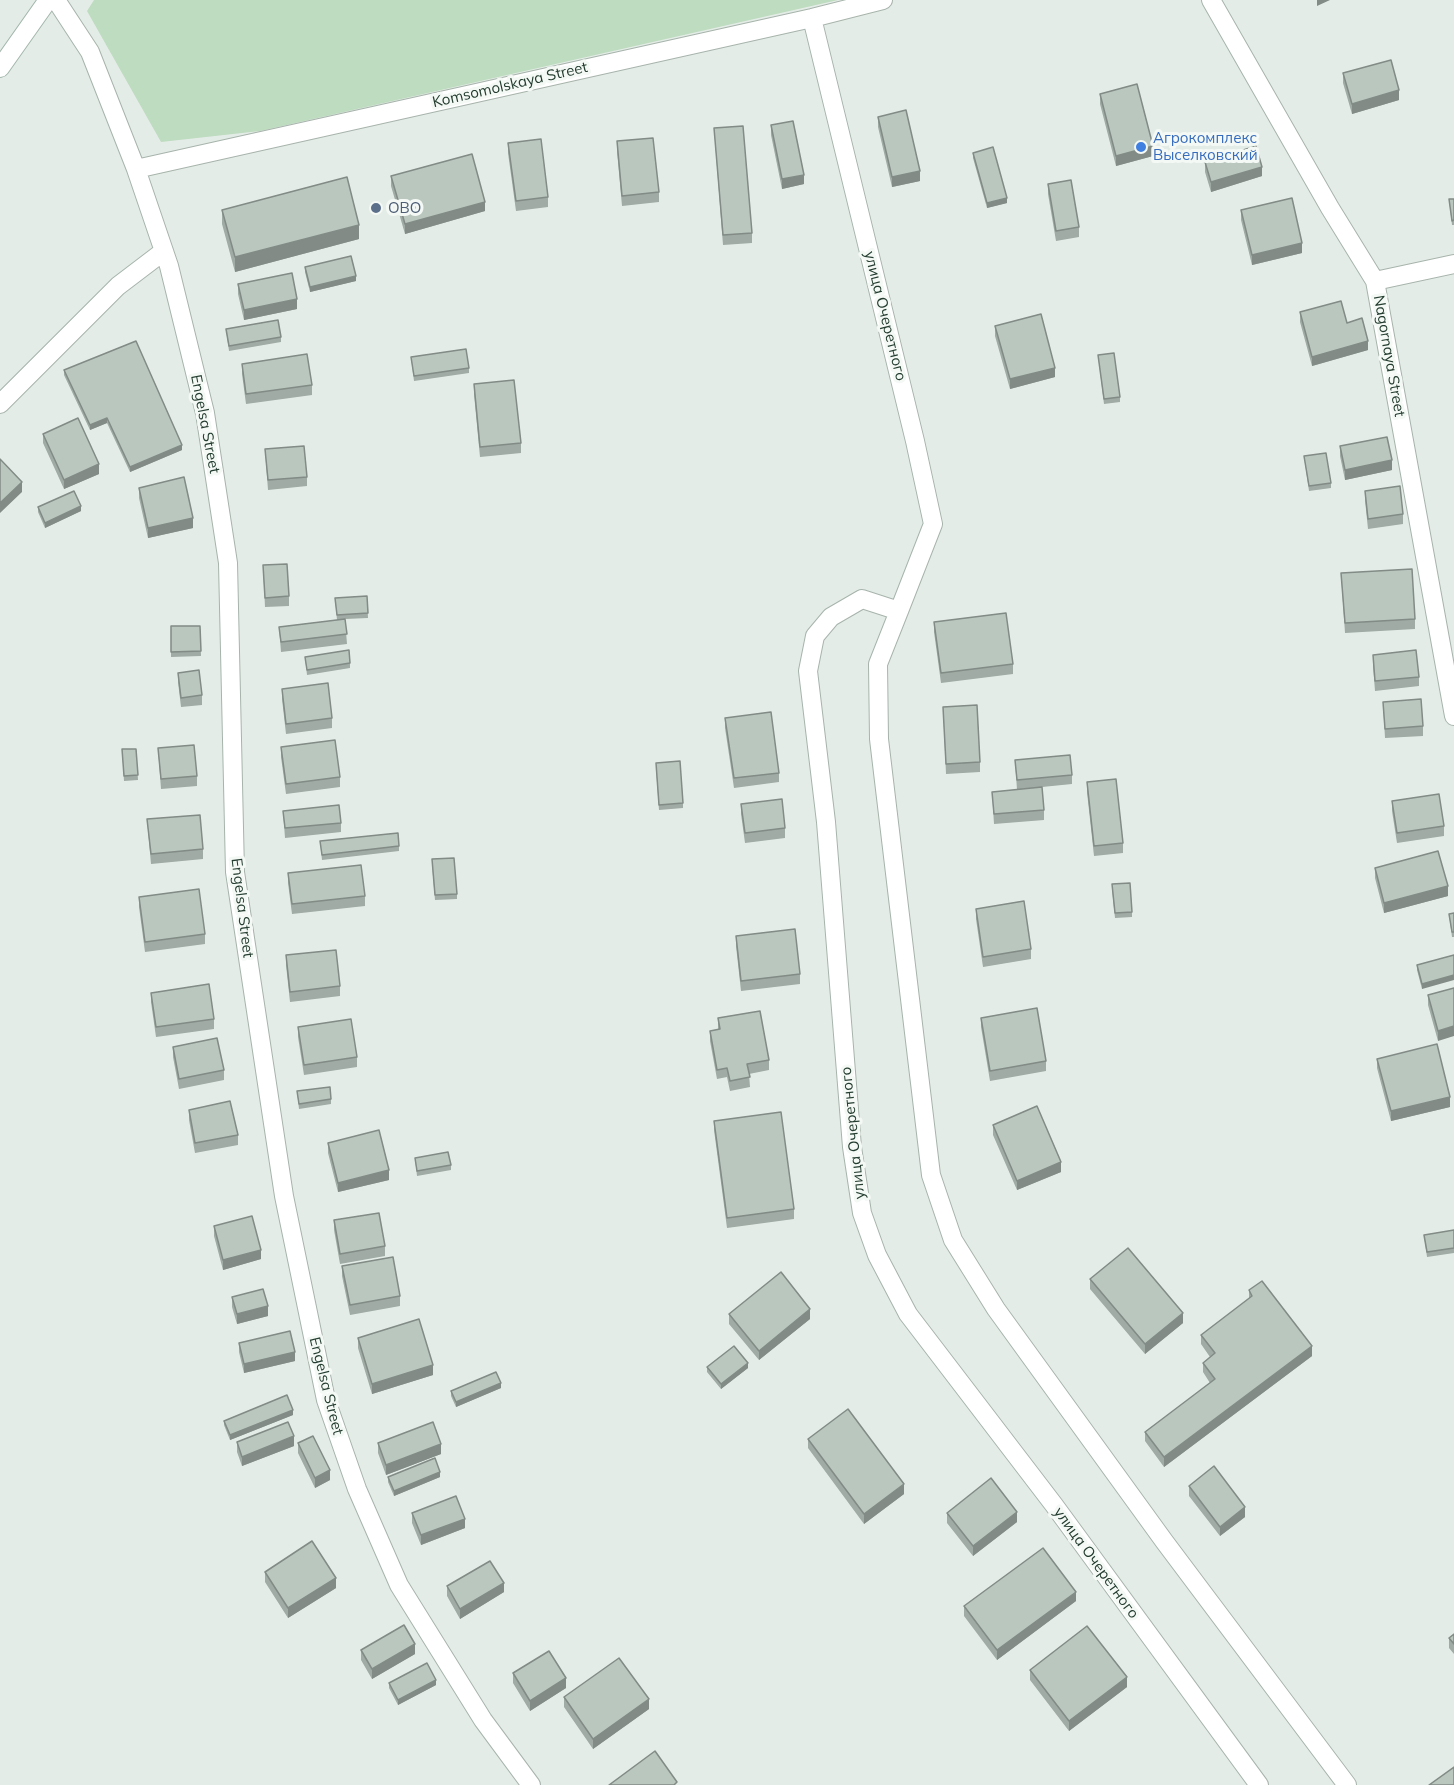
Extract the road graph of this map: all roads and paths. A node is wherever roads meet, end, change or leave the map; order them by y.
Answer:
1 (48, 0) edge
2 (56, 0) edge
3 (883, 0) edge
4 (1211, 0) edge
5 (812, 18) junction
6 (0, 68) edge
7 (136, 169) junction
8 (164, 251) junction
9 (1454, 264) edge
10 (1375, 281) junction
11 (0, 404) edge
12 (899, 611) junction
13 (1454, 716) edge
14 (531, 1785) edge
15 (1259, 1785) edge
16 (1347, 1785) edge

1 - 6 street
2 - 7 street, Engelsa Street
3 - 5 street, Komsomolskaya Street
4 - 10 street, Nagornaya Street
5 - 7 street, Komsomolskaya Street
5 - 12 street, улица Очеретного
7 - 8 street, Engelsa Street
8 - 11 street
8 - 14 street, Engelsa Street
9 - 10 street
10 - 13 street, Nagornaya Street
12 - 15 street, улица Очеретного
12 - 16 street, улица Очеретного

